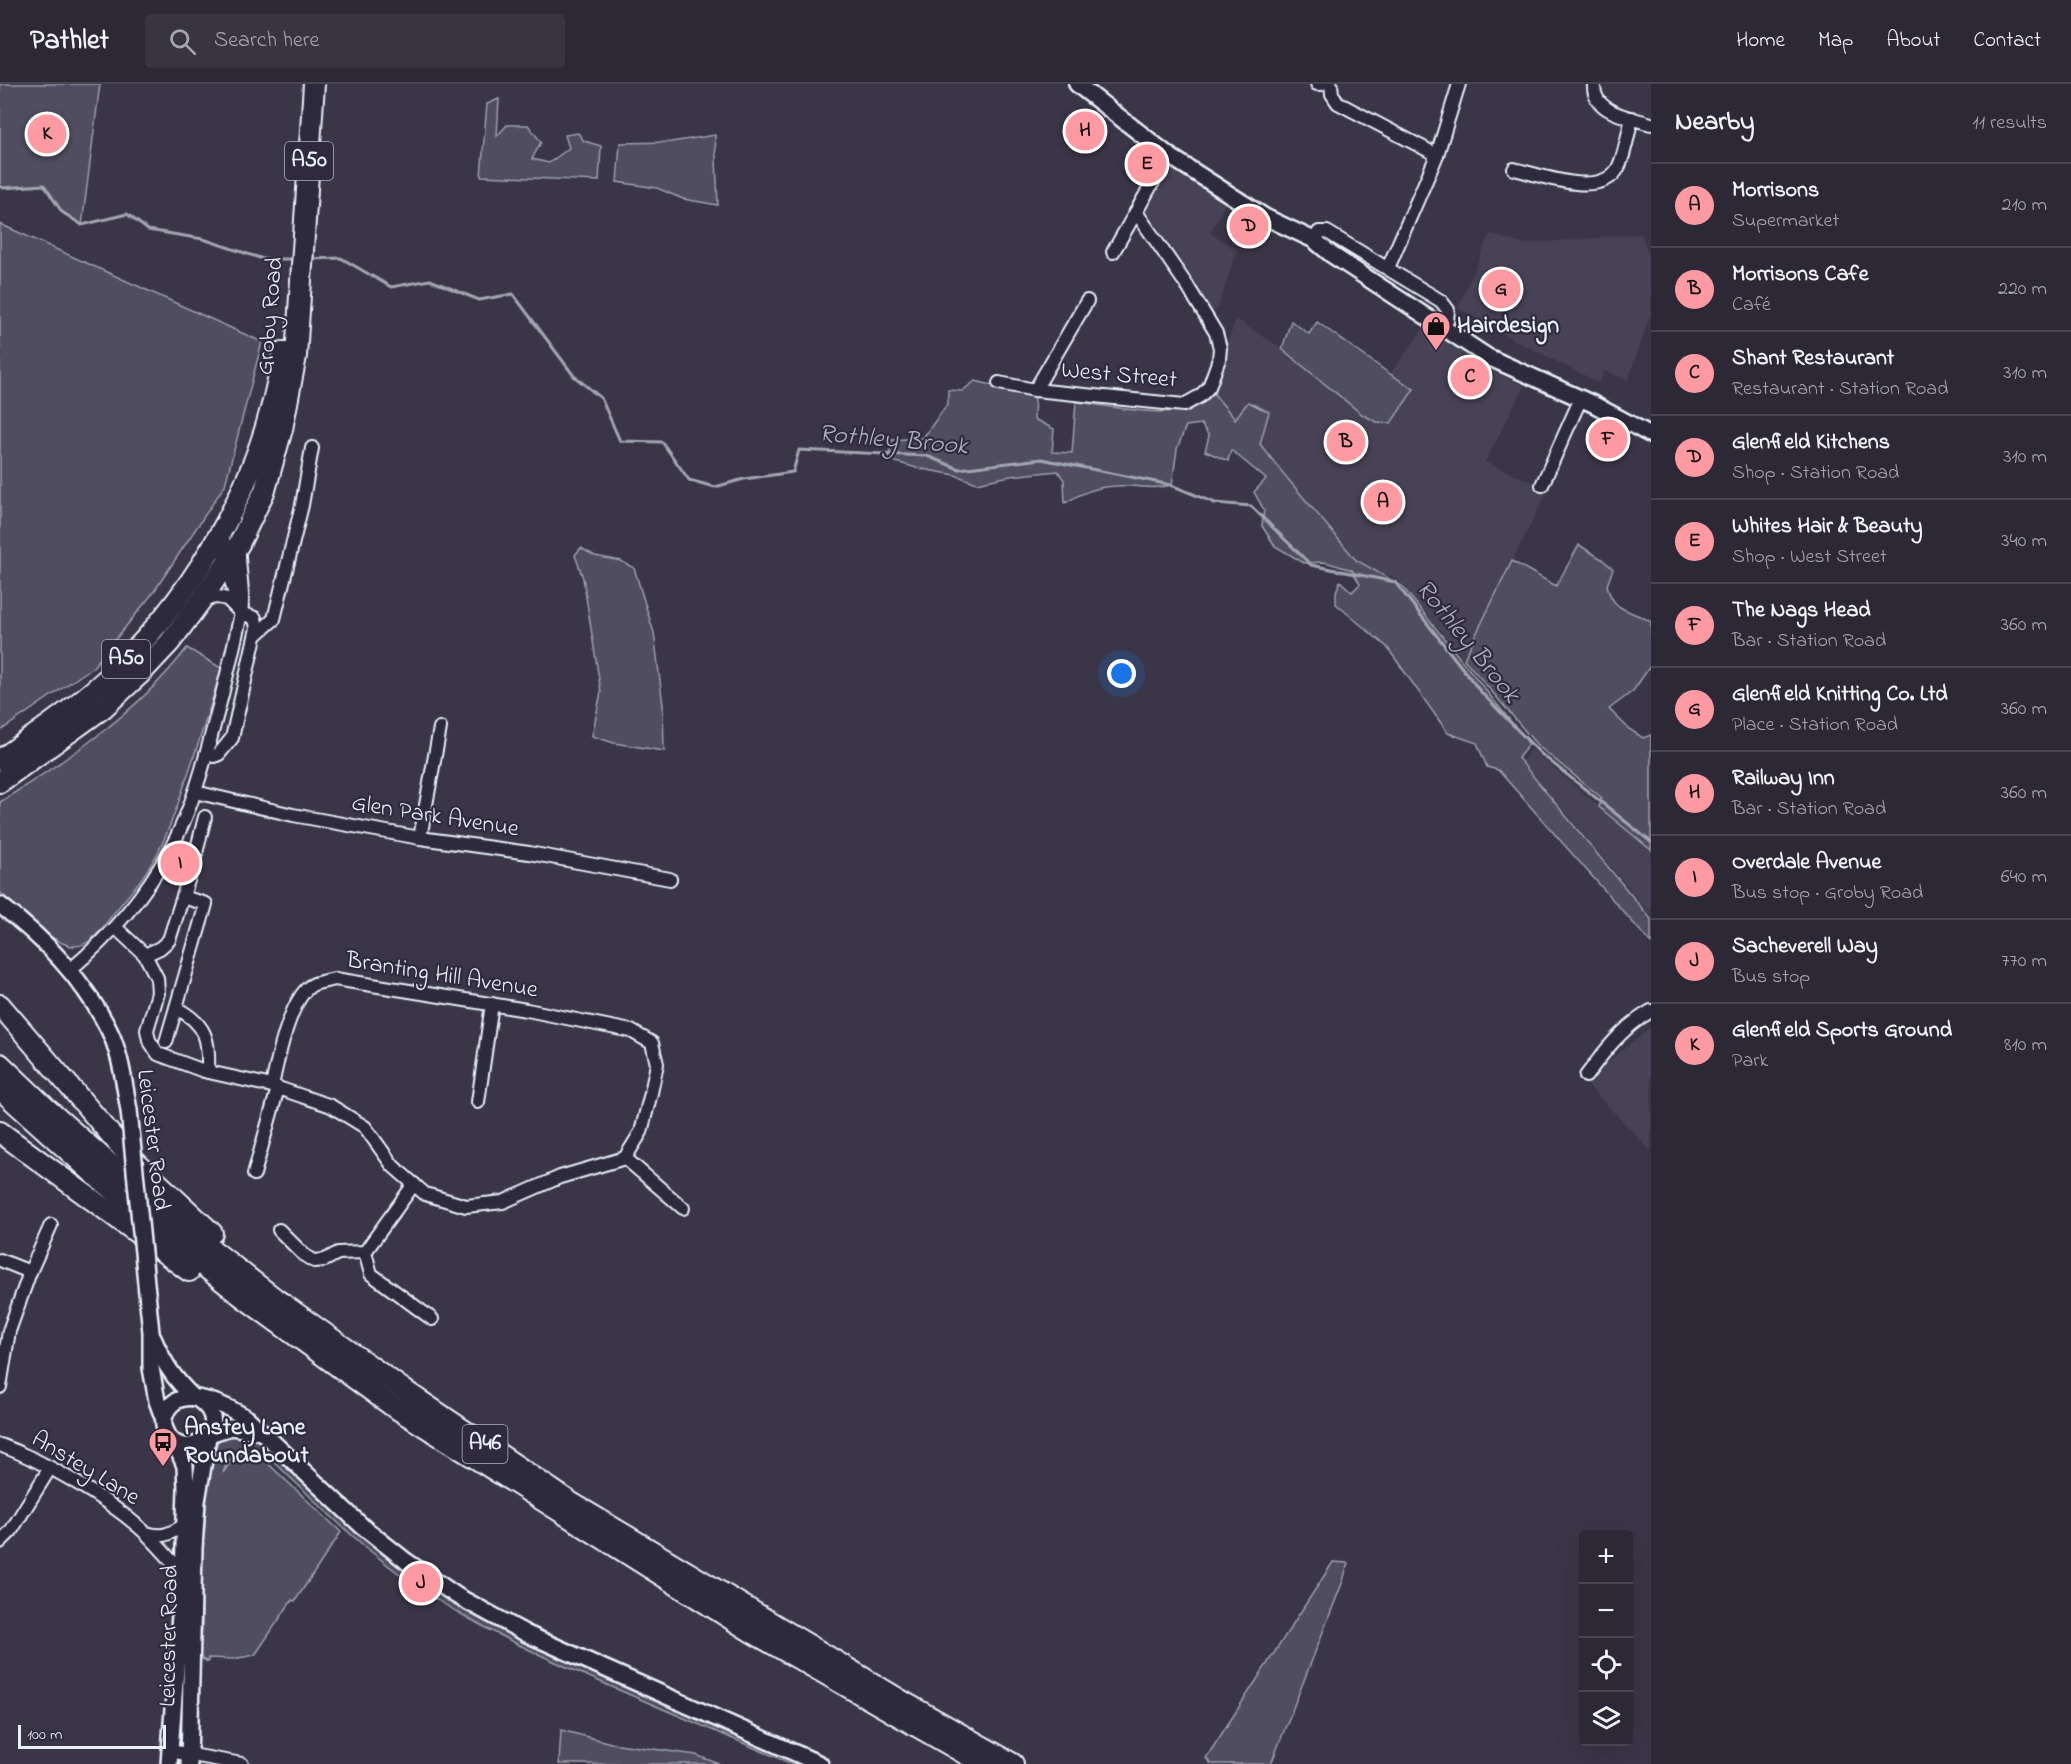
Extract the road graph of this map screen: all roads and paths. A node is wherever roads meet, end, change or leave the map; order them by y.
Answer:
1 (302, 84) edge
2 (314, 84) edge
3 (1077, 84) edge
4 (1331, 84) edge
5 (1459, 84) edge
6 (1594, 84) edge
7 (1632, 118) junction
8 (1651, 124) edge
9 (1168, 155) junction
10 (1437, 155) junction
11 (1514, 169) dead end
12 (1136, 212) junction
13 (297, 236) junction
14 (1314, 240) junction
15 (1113, 252) dead end
16 (1388, 268) junction
17 (294, 293) junction
18 (1087, 301) dead end
19 (1443, 327) junction
20 (999, 383) dead end
21 (1035, 390) junction
22 (1581, 398) junction
23 (1651, 435) edge
24 (312, 448) dead end
25 (1542, 485) dead end
26 (223, 529) junction
27 (239, 544) junction
28 (226, 564) junction
29 (202, 599) junction
30 (240, 611) junction
31 (256, 635) junction
32 (440, 728) dead end
33 (206, 754) junction
34 (0, 760) edge
35 (0, 782) edge
36 (195, 792) junction
37 (205, 817) dead end
38 (420, 838) junction
39 (670, 879) dead end
40 (183, 897) junction
41 (0, 905) edge
42 (7, 917) edge
43 (115, 927) junction
44 (145, 955) junction
45 (70, 970) junction
46 (492, 1004) junction
47 (0, 1005) edge
48 (176, 1008) junction
49 (1651, 1011) edge
50 (166, 1042) dead end
51 (0, 1064) edge
52 (208, 1072) junction
53 (1586, 1076) dead end
54 (275, 1087) junction
55 (0, 1089) edge
56 (478, 1102) dead end
57 (0, 1132) edge
58 (625, 1158) junction
59 (254, 1174) dead end
60 (414, 1185) junction
61 (683, 1208) dead end
62 (51, 1225) dead end
63 (279, 1230) dead end
64 (365, 1252) junction
65 (0, 1260) edge
66 (30, 1272) junction
67 (432, 1319) dead end
68 (151, 1332) junction
69 (326, 1334) junction
70 (0, 1387) edge
71 (196, 1399) junction
72 (391, 1405) junction
73 (164, 1420) junction
74 (261, 1432) junction
75 (209, 1436) junction
76 (175, 1443) junction
77 (0, 1445) edge
78 (50, 1468) junction
79 (185, 1526) junction
80 (145, 1533) junction
81 (0, 1542) edge
82 (183, 1574) junction
83 (170, 1758) edge
84 (189, 1759) edge
85 (242, 1764) edge
86 (820, 1764) edge
87 (983, 1764) edge
88 (1013, 1764) edge

1 - 13 highway, Groby Road / A50
2 - 13 highway, Groby Road / A50
3 - 9 street
4 - 10 street
5 - 10 street
6 - 7 street
7 - 8 street
7 - 11 street
9 - 12 street
9 - 14 street
10 - 16 street
12 - 15 street
12 - 21 street, West Street
13 - 17 highway, Groby Road / A50
14 - 16 street
14 - 19 street
16 - 19 street
17 - 26 highway, Groby Road / A50
17 - 27 highway, Groby Road / A50
18 - 21 street, West Street
19 - 22 street
20 - 21 street, West Street
22 - 23 street
22 - 25 street
24 - 31 street
26 - 28 street
26 - 34 highway, Groby Road / A50
27 - 28 highway, Groby Road / A50
27 - 30 street, Groby Road
28 - 29 highway, Groby Road / A50
28 - 30 street
29 - 30 street
29 - 35 highway, Groby Road / A50
30 - 31 street
30 - 33 street, Groby Road
31 - 33 street
32 - 38 street
33 - 36 street, Groby Road
36 - 38 street, Glen Park Avenue
36 - 43 street, Groby Road
37 - 40 street
38 - 39 street, Glen Park Avenue
40 - 44 street
40 - 48 street
41 - 42 street, Leicester Road
42 - 45 street, Leicester Road
43 - 44 street
43 - 45 street, Groby Road
44 - 52 street
45 - 68 street, Leicester Road, bridge
46 - 54 street, Branting Hill Avenue
46 - 56 street
46 - 58 street, Branting Hill Avenue
47 - 69 highway
48 - 50 street
48 - 52 street
49 - 53 street
51 - 69 highway, A46
52 - 54 street
54 - 59 street, Branting Hill Avenue
54 - 60 street
55 - 72 highway, A46
57 - 72 highway
58 - 60 street
58 - 61 street
60 - 64 street
62 - 66 street
63 - 64 street
64 - 67 street
65 - 66 street
66 - 70 street
68 - 71 street, Leicester Road
68 - 73 street, Leicester Road
69 - 88 highway, A46
71 - 73 street
71 - 74 street
71 - 75 street
72 - 87 highway, A46
73 - 76 street
74 - 75 street
74 - 86 street
75 - 76 street
75 - 84 street, Leicester Road
76 - 79 street, Leicester Road
77 - 78 street, Anstey Lane
78 - 80 street, Anstey Lane
78 - 81 street
79 - 80 street, Anstey Lane
79 - 82 street, Leicester Road
80 - 82 street, Anstey Lane
82 - 83 street, Leicester Road
83 - 84 street
84 - 85 street

